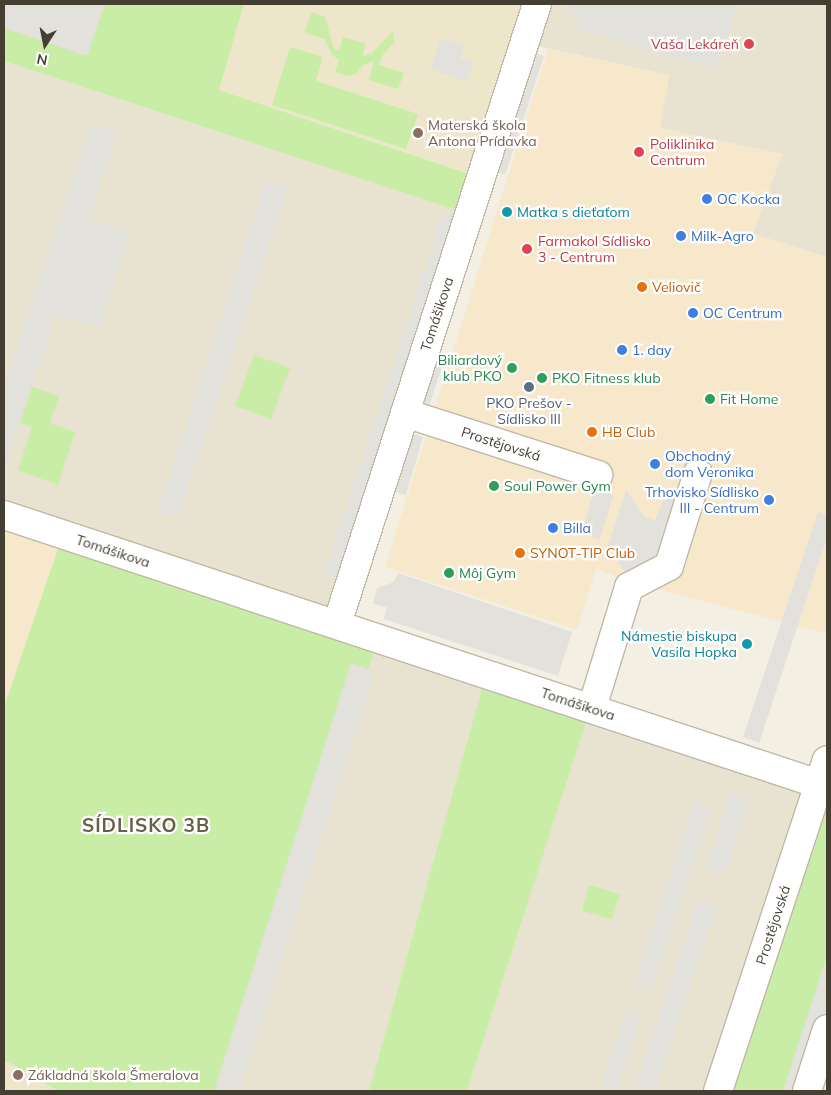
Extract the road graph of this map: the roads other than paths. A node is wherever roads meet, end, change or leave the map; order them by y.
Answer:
1 (537, 4) edge
2 (405, 414) junction
3 (698, 474) dead end
4 (598, 475) dead end
5 (4, 516) edge
6 (337, 624) junction
7 (592, 708) junction
8 (823, 772) edge
9 (827, 1029) edge
10 (718, 1091) edge
11 (807, 1091) edge

1 - 2 street, Tomášikova
2 - 4 street, Prostějovská
2 - 6 street, Tomášikova
3 - 7 street
5 - 6 street, Tomášikova
6 - 7 street, Tomášikova
7 - 8 street, Tomášikova
8 - 10 street, Prostějovská
9 - 11 street

